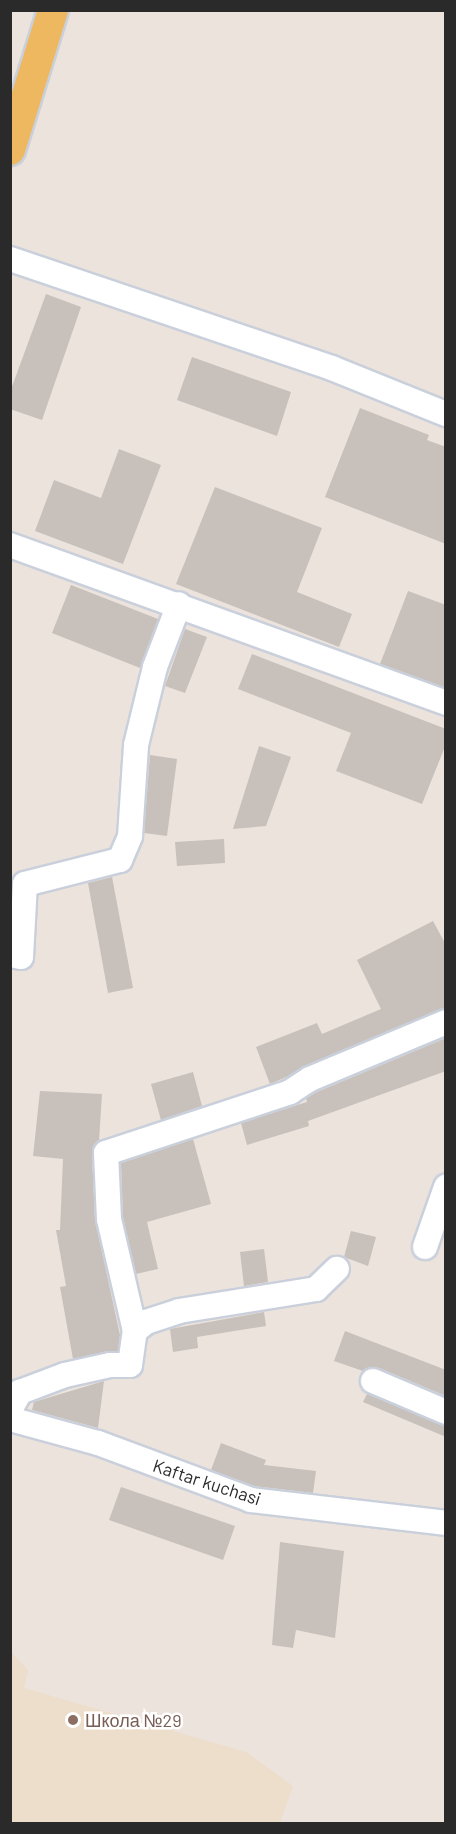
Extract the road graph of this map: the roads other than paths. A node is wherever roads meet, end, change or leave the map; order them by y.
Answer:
1 (53, 10) edge
2 (10, 150) edge
3 (10, 259) edge
4 (446, 414) edge
5 (10, 545) edge
6 (179, 604) junction
7 (446, 704) edge
8 (10, 955) edge
9 (446, 1022) edge
10 (446, 1187) edge
11 (425, 1247) dead end
12 (337, 1269) dead end
13 (135, 1331) junction
14 (373, 1381) dead end
15 (10, 1410) edge
16 (446, 1412) edge
17 (10, 1419) edge
18 (446, 1523) edge

1 - 2 main road
3 - 4 street
5 - 6 street
6 - 7 street
6 - 8 street
9 - 13 street
10 - 11 street
12 - 13 street
13 - 15 street
14 - 16 street
17 - 18 street, Kaftar kuchasi

